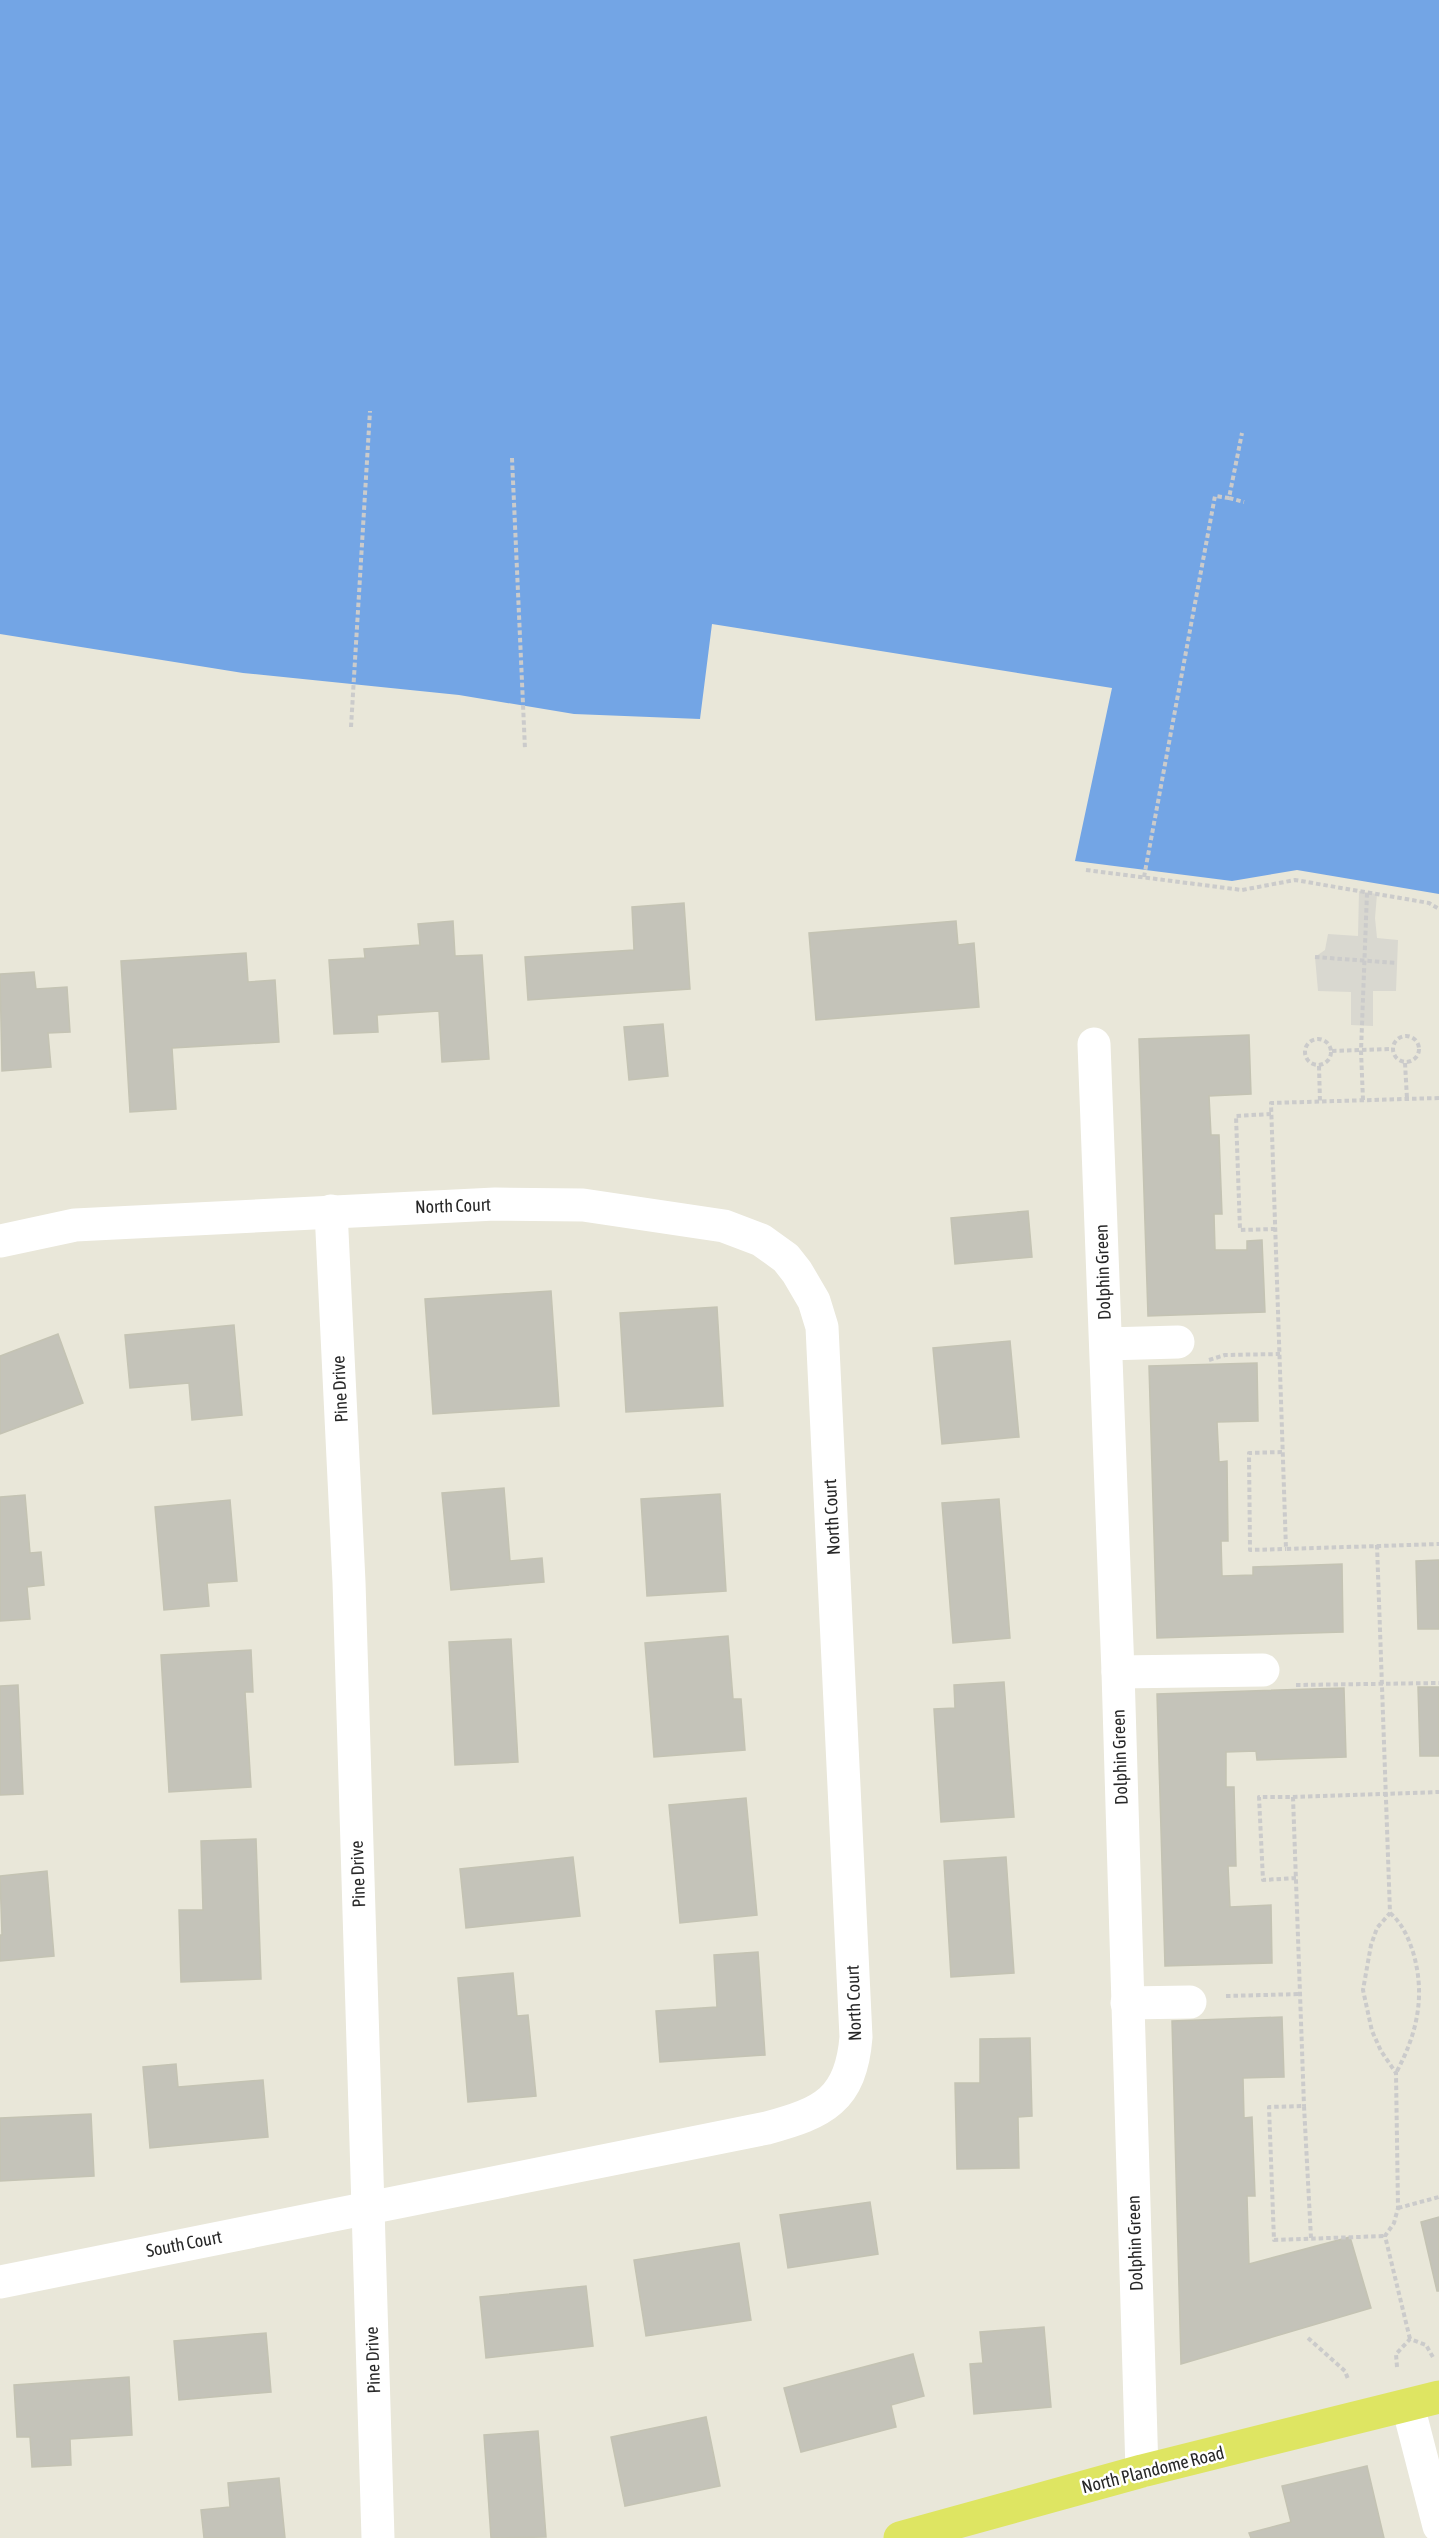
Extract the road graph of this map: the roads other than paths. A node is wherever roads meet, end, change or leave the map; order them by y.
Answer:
1 (1094, 1044) dead end
2 (331, 1211) junction
3 (0, 1241) edge
4 (1178, 1342) road end
5 (1106, 1344) junction
6 (1263, 1670) road end
7 (1118, 1672) junction
8 (1205, 2000) road end
9 (1127, 2003) junction
10 (369, 2207) junction
11 (0, 2282) edge
12 (1439, 2397) edge
13 (1408, 2406) junction
14 (1142, 2471) junction
15 (1439, 2526) edge
16 (953, 2531) edge
17 (378, 2538) edge
18 (900, 2538) edge

1 - 5 street, Dolphin Green
2 - 3 street, North Court
2 - 10 street, Pine Drive
2 - 10 street, North Court
4 - 5 street
5 - 7 street, Dolphin Green
6 - 7 street
7 - 9 street, Dolphin Green
8 - 9 street
9 - 14 street, Dolphin Green
10 - 11 street, South Court
10 - 17 street, Pine Drive
12 - 13 main road, North Plandome Road
13 - 14 main road, North Plandome Road
13 - 15 street
14 - 16 main road, North Plandome Road
16 - 18 main road, North Plandome Road

